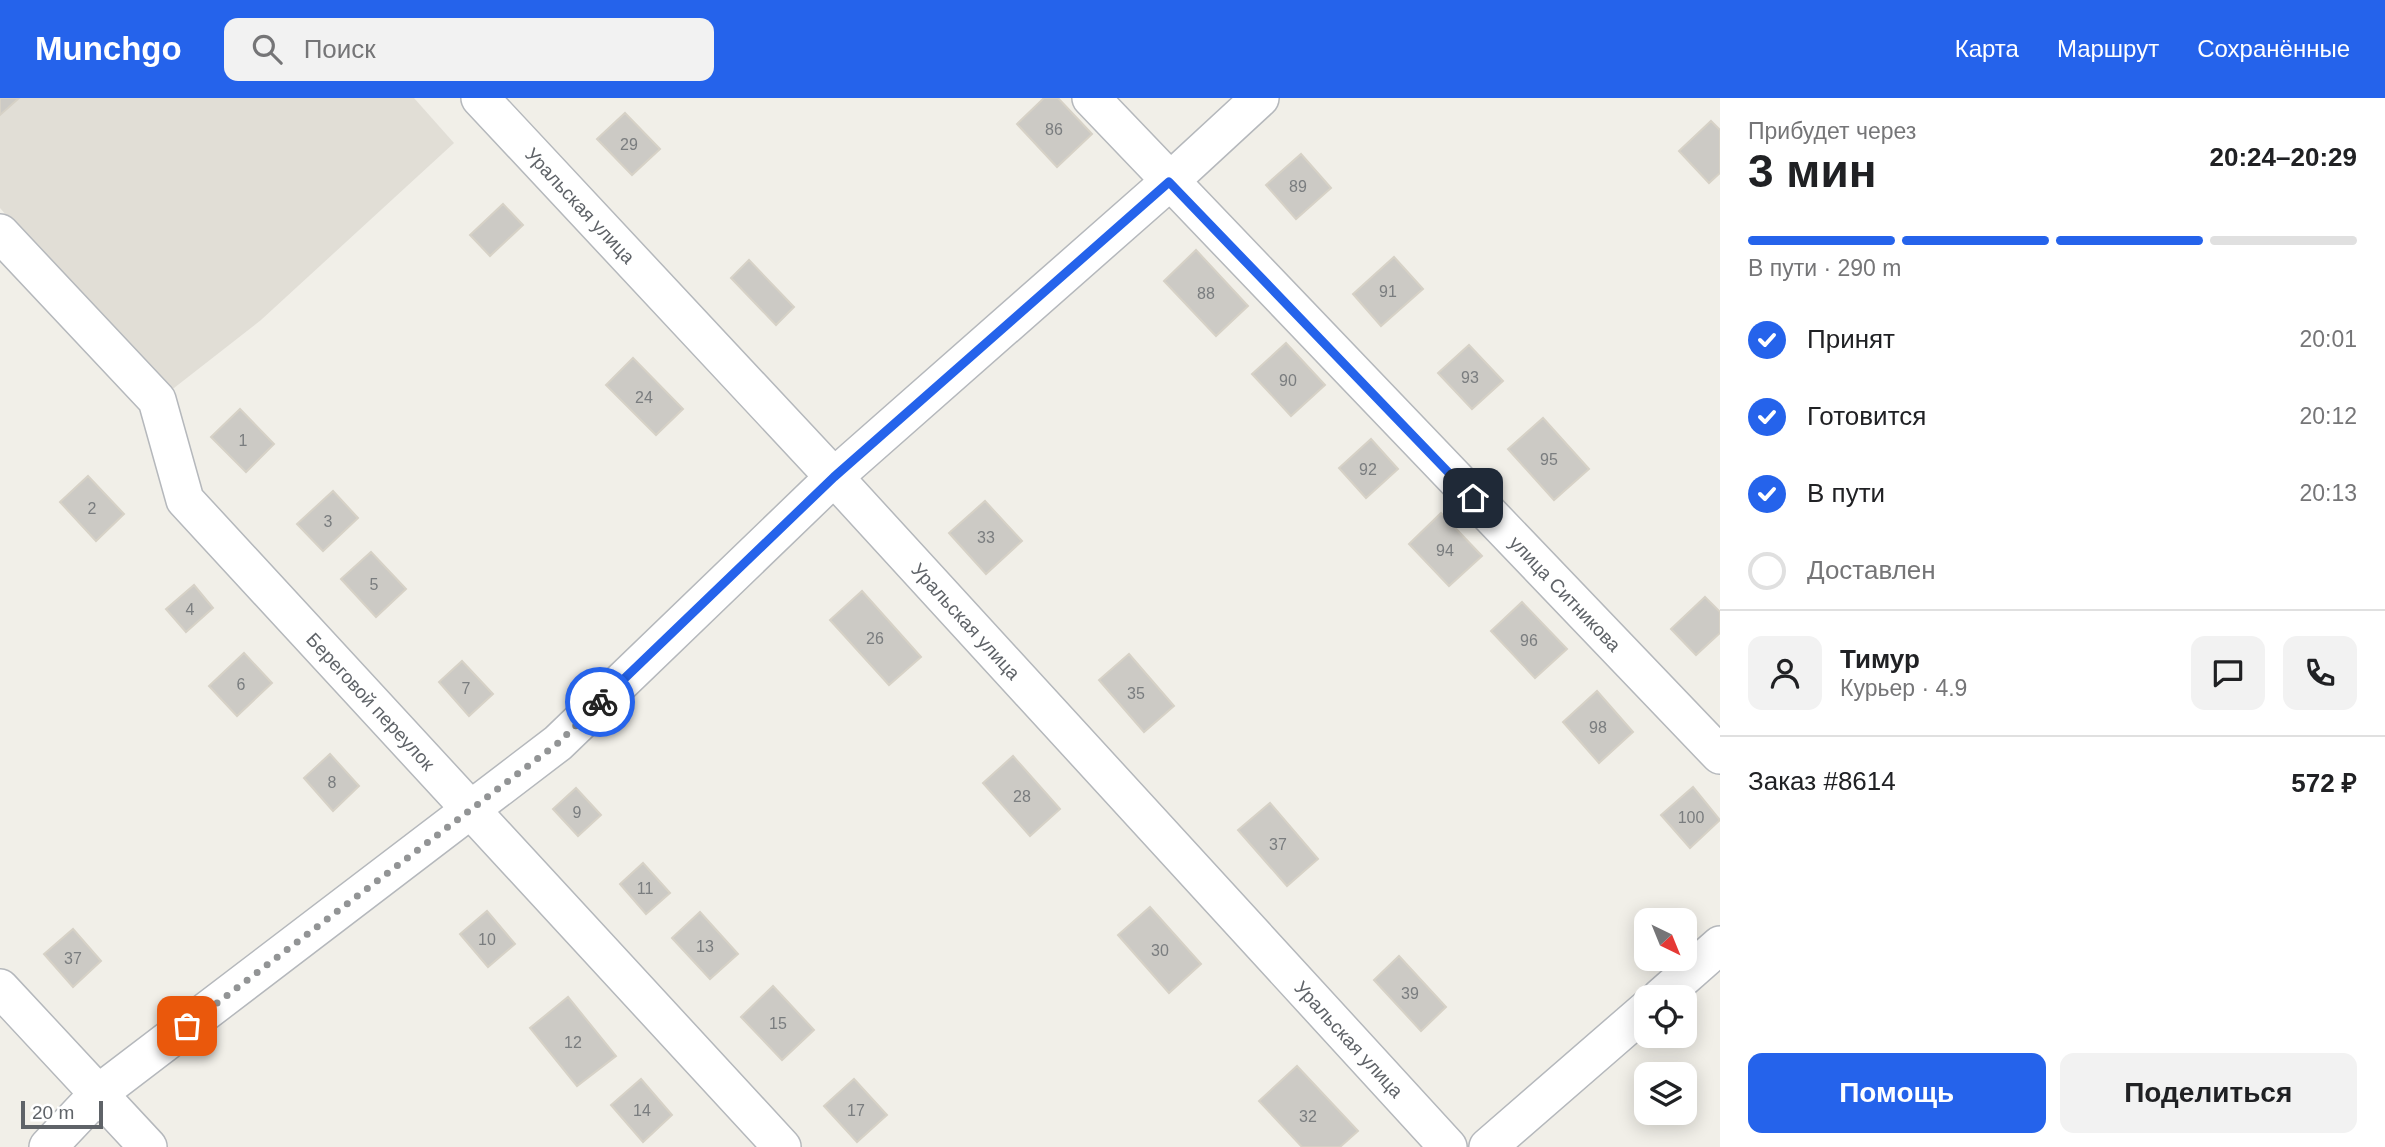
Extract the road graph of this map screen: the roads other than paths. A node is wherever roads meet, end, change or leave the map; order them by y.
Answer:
1 (480, 98) edge
2 (1091, 98) edge
3 (1260, 98) edge
4 (1169, 182) junction
5 (0, 233) edge
6 (834, 477) junction
7 (1720, 755) edge
8 (470, 810) junction
9 (1720, 945) edge
10 (1675, 985) edge
11 (0, 988) edge
12 (1634, 1020) edge
13 (99, 1093) junction
14 (48, 1147) edge
15 (148, 1147) edge
16 (782, 1147) edge
17 (1448, 1147) edge
18 (1488, 1147) edge

1 - 6 street, Уральская улица
2 - 4 street, улица Ситникова
3 - 4 street
4 - 6 street
4 - 7 street, улица Ситникова
5 - 8 street, Береговой переулок
6 - 8 street
6 - 17 street, Уральская улица
8 - 13 street
8 - 16 street, Береговой переулок
9 - 10 street
11 - 13 street
12 - 18 street
13 - 14 street
13 - 15 street

